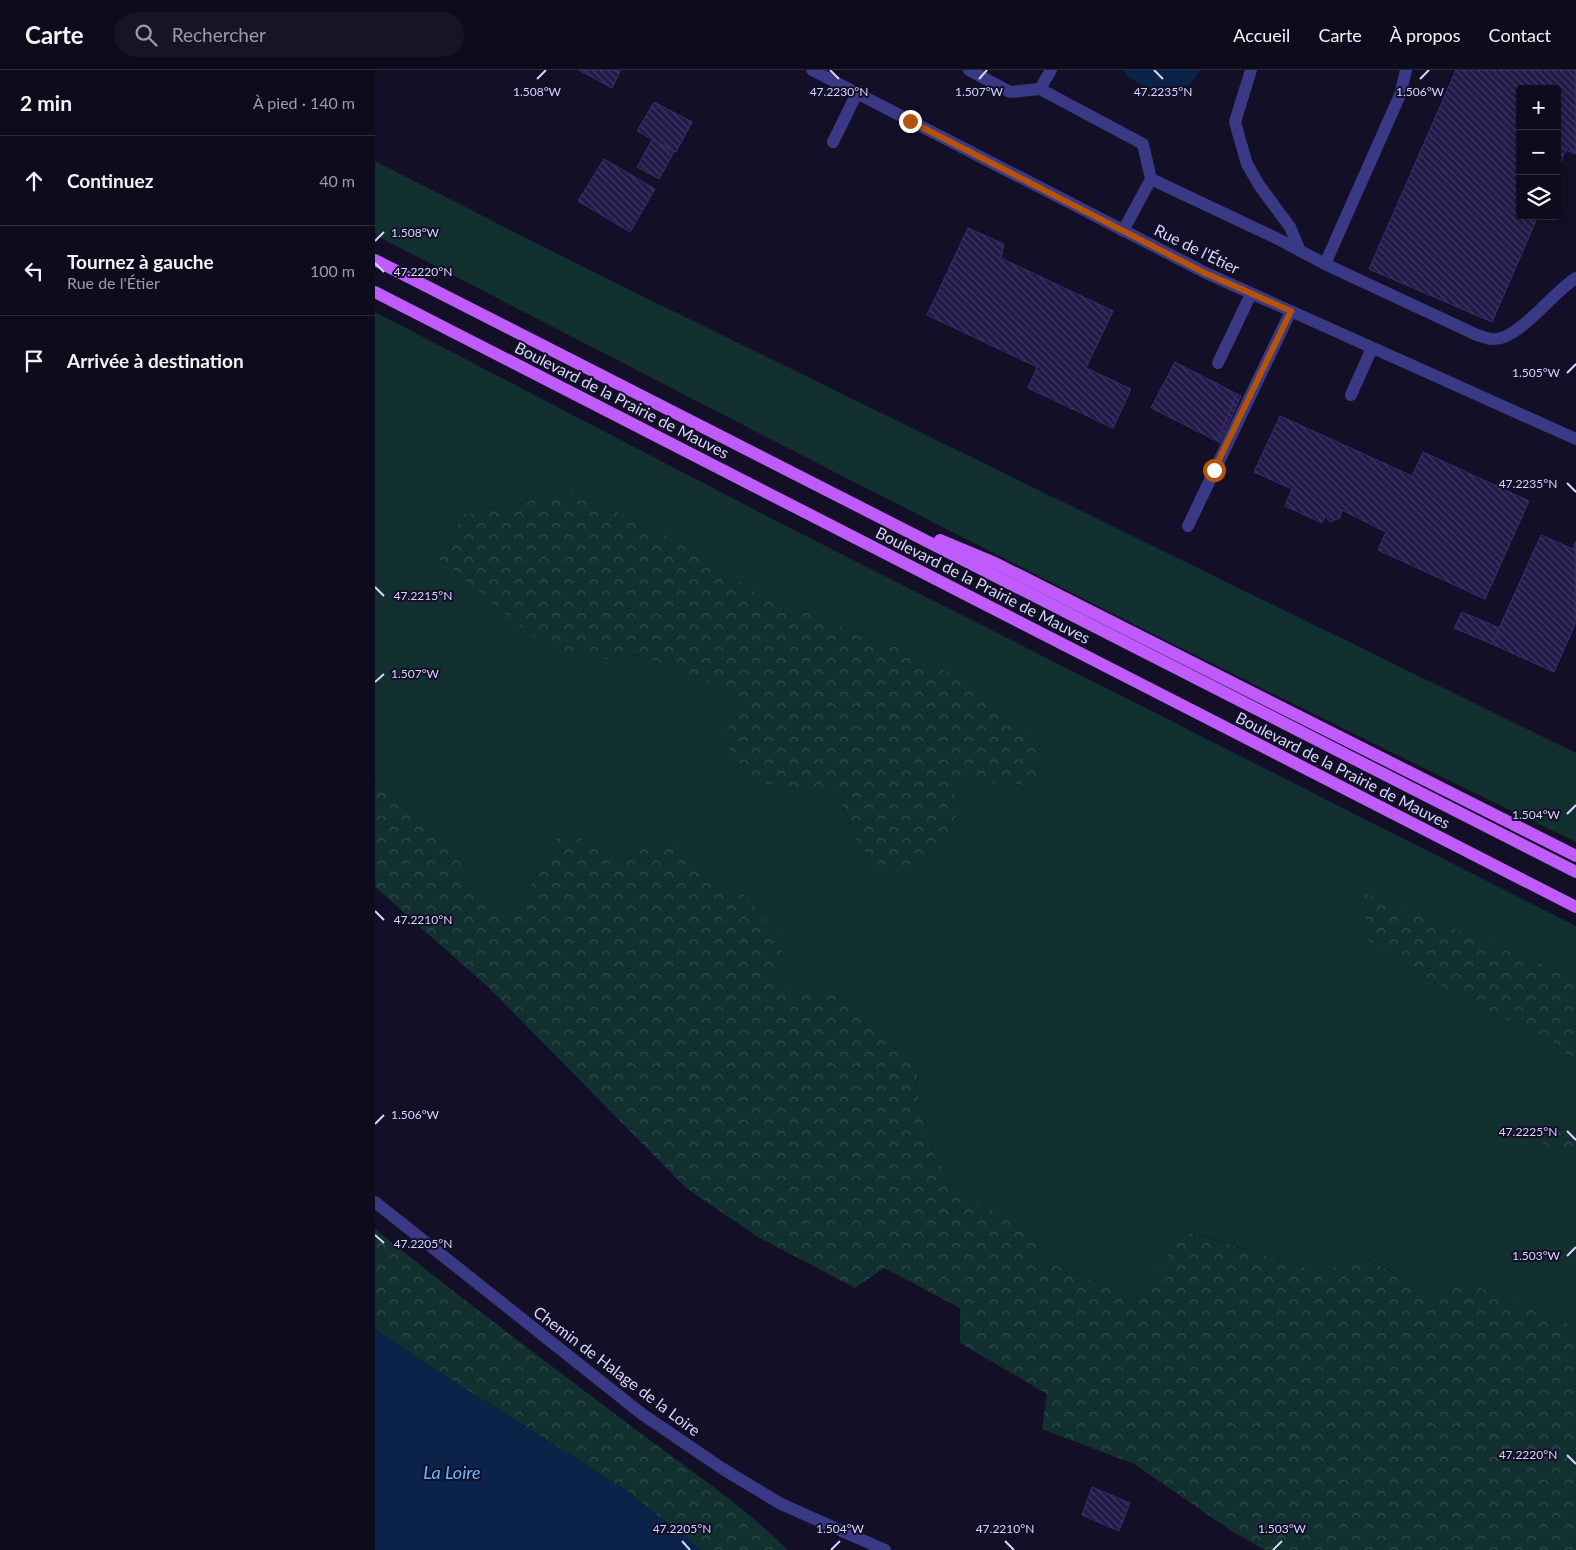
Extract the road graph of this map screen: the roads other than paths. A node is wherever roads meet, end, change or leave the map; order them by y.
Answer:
1 (812, 70) edge
2 (969, 70) edge
3 (1051, 70) edge
4 (1251, 70) edge
5 (1406, 70) edge
6 (1040, 89) junction
7 (857, 94) junction
8 (833, 142) dead end
9 (1151, 179) junction
10 (1123, 231) junction
11 (1300, 251) junction
12 (375, 260) edge
13 (1325, 264) junction
14 (1576, 278) edge
15 (375, 292) edge
16 (1251, 294) junction
17 (1291, 311) junction
18 (1372, 348) junction
19 (1218, 363) dead end
20 (1351, 395) dead end
21 (1576, 439) edge
22 (875, 516) junction
23 (1187, 526) dead end
24 (1576, 856) edge
25 (1576, 872) edge
26 (1576, 907) edge
27 (375, 1202) edge
28 (885, 1550) edge

1 - 7 street, Rue de l'Étier
2 - 6 street
3 - 6 street
4 - 11 street
5 - 13 street
6 - 9 street
7 - 8 street
7 - 10 street, Rue de l'Étier
9 - 10 street
9 - 11 street
10 - 16 street, Rue de l'Étier
11 - 13 street
12 - 22 main road, Boulevard de la Prairie de Mauves
13 - 14 street
15 - 26 main road, Boulevard de la Prairie de Mauves
16 - 17 street, Rue de l'Étier
16 - 19 street
17 - 18 street, Rue de l'Étier
17 - 23 street
18 - 20 street
18 - 21 street, Rue de l'Étier
22 - 24 main road
22 - 25 main road, Boulevard de la Prairie de Mauves
27 - 28 street, Chemin de Halage de la Loire

